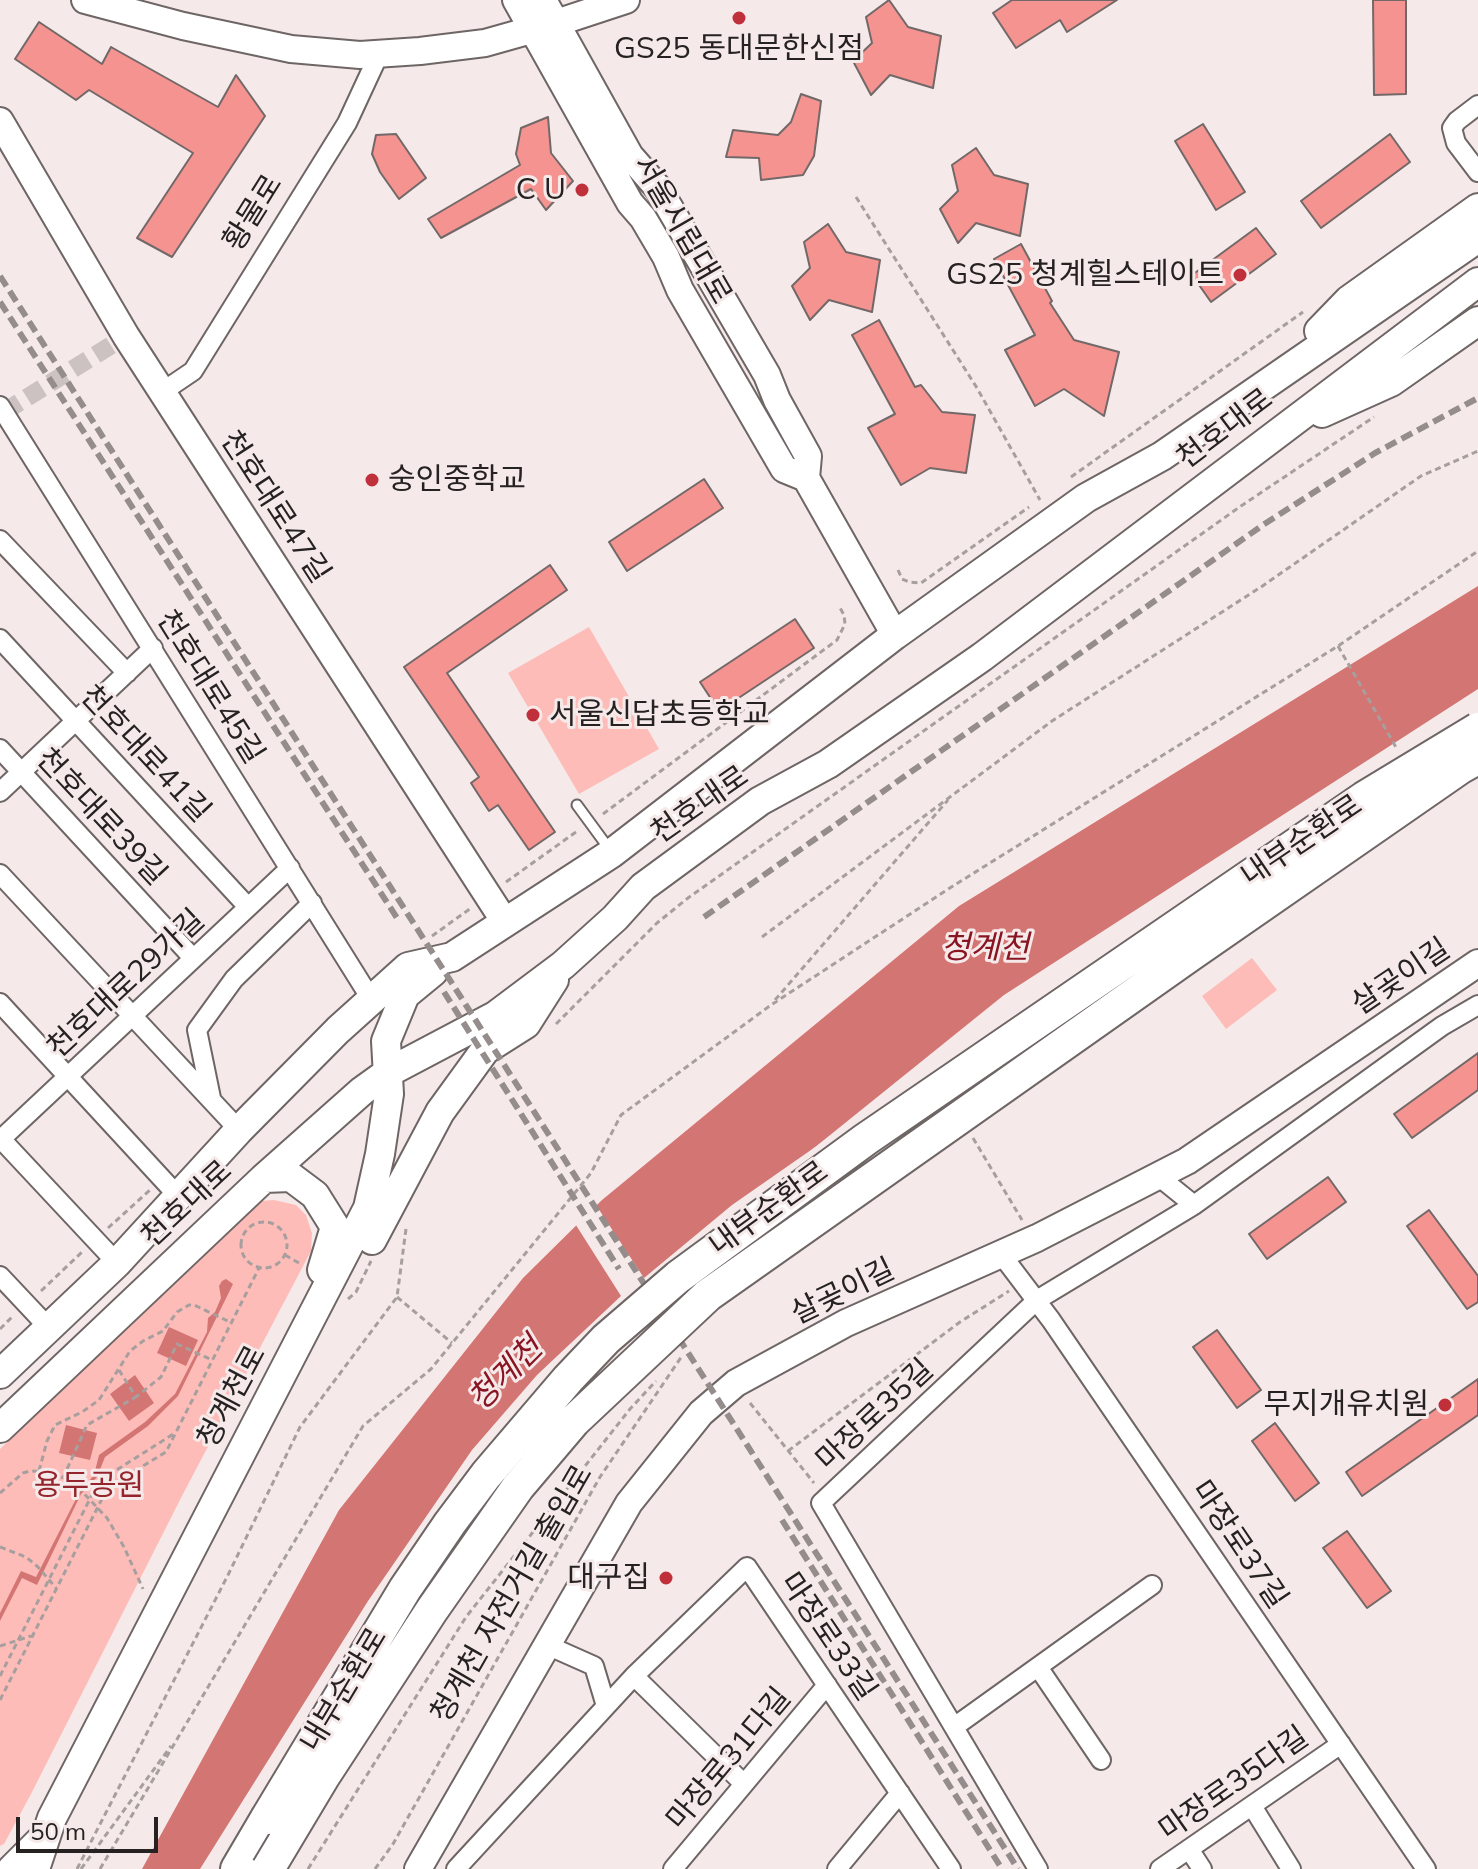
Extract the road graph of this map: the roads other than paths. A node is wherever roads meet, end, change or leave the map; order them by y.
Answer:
1 (85, 0) edge
2 (516, 0) edge
3 (543, 0) edge
4 (626, 0) edge
5 (544, 27) junction
6 (379, 54) junction
7 (1478, 105) edge
8 (0, 121) edge
9 (1478, 172) edge
10 (1478, 208) edge
11 (1478, 238) edge
12 (1478, 282) edge
13 (1478, 321) edge
14 (1274, 377) junction
15 (162, 392) junction
16 (1, 411) edge
17 (1274, 435) junction
18 (0, 540) edge
19 (895, 635) junction
20 (0, 639) edge
21 (153, 648) junction
22 (127, 673) junction
23 (76, 721) junction
24 (1478, 729) edge
25 (0, 749) edge
26 (1478, 758) edge
27 (22, 771) junction
28 (0, 792) edge
29 (577, 805) dead end
30 (612, 853) junction
31 (290, 868) junction
32 (0, 874) edge
33 (312, 903) junction
34 (248, 907) junction
35 (505, 922) junction
36 (452, 957) junction
37 (193, 958) junction
38 (1478, 963) edge
39 (563, 965) junction
40 (371, 999) junction
41 (0, 1003) edge
42 (1478, 1005) edge
43 (132, 1016) junction
44 (387, 1073) junction
45 (68, 1076) junction
46 (211, 1099) junction
47 (239, 1130) junction
48 (0, 1139) edge
49 (1158, 1176) junction
50 (264, 1178) junction
51 (178, 1196) junction
52 (1194, 1205) junction
53 (1001, 1254) junction
54 (117, 1263) junction
55 (0, 1276) edge
56 (1037, 1300) junction
57 (49, 1328) junction
58 (305, 1330) junction
59 (0, 1374) edge
60 (0, 1428) edge
61 (1152, 1585) dead end
62 (549, 1646) junction
63 (1038, 1667) junction
64 (634, 1676) junction
65 (827, 1685) junction
66 (606, 1706) junction
67 (954, 1727) junction
68 (1341, 1744) junction
69 (1101, 1760) dead end
70 (744, 1784) junction
71 (900, 1793) junction
72 (1252, 1806) junction
73 (46, 1835) junction
74 (1189, 1849) junction
75 (678, 1867) edge
76 (12, 1869) edge
77 (35, 1869) edge
78 (48, 1869) edge
79 (237, 1869) edge
80 (268, 1869) edge
81 (418, 1869) edge
82 (456, 1869) edge
83 (837, 1869) edge
84 (951, 1869) edge
85 (1038, 1869) edge
86 (1160, 1869) edge
87 (1202, 1869) edge
88 (1291, 1869) edge
89 (1426, 1869) edge

1 - 6 main road
2 - 5 main road, 서울시립대로
3 - 5 main road, 서울시립대로
4 - 5 main road
5 - 6 main road
5 - 19 main road, 서울시립대로
6 - 15 street, 황물로
7 - 9 street
8 - 15 main road, 천호대로47길
10 - 14 main road
11 - 14 main road, 천호대로
12 - 17 main road, 천호대로
13 - 17 main road
14 - 19 main road, 천호대로
15 - 35 main road, 천호대로47길
16 - 21 street, 천호대로45길
17 - 39 main road, 천호대로
18 - 22 street
19 - 30 main road, 천호대로
20 - 23 street, 천호대로41길
21 - 22 street
21 - 31 street, 천호대로45길
22 - 23 street
23 - 27 street
23 - 34 street, 천호대로41길
24 - 79 highway, 내부순환로, bridge
25 - 27 street, 천호대로39길
26 - 80 highway, 내부순환로, bridge
27 - 28 street
27 - 37 street, 천호대로39길
29 - 30 lane
30 - 35 main road, 천호대로
31 - 33 street, 천호대로45길
31 - 34 street, 천호대로29가길
32 - 43 street
33 - 40 street, 천호대로45길
33 - 46 street
34 - 37 street, 천호대로29가길
35 - 36 main road, 천호대로
36 - 40 main road, 천호대로
36 - 44 main road, 청계천로
37 - 43 street, 천호대로29가길
38 - 49 main road, 살곶이길
39 - 44 main road, 천호대로
39 - 58 main road
40 - 47 main road, 천호대로
41 - 45 street
42 - 52 street, 마장로35길
43 - 45 street, 천호대로29가길
43 - 46 street
44 - 50 main road, 천호대로
44 - 58 main road, 청계천로
45 - 48 street, 천호대로29가길
45 - 51 street
46 - 47 street
47 - 51 main road, 천호대로
48 - 54 street
49 - 52 street
49 - 53 main road, 살곶이길
50 - 58 main road
50 - 60 main road, 천호대로
51 - 54 main road, 천호대로
52 - 56 street, 마장로35길
53 - 56 street, 마장로37길
53 - 62 main road, 살곶이길
54 - 57 main road, 천호대로
55 - 57 street
56 - 67 street, 마장로35길
56 - 68 street, 마장로37길
57 - 59 main road, 천호대로
58 - 73 main road, 청계천로
61 - 63 street
62 - 66 street
62 - 81 main road, 살곶이길
63 - 67 street
63 - 69 street
64 - 65 street, 마장로33길
64 - 66 street, 마장로33길
64 - 70 street
65 - 70 street, 마장로31다길
65 - 71 street, 마장로33길
66 - 82 street, 마장로33길
67 - 85 street, 마장로35길
68 - 72 street, 마장로35다길
68 - 89 street, 마장로37길
70 - 75 street, 마장로31다길
71 - 83 street
71 - 84 street, 마장로33길
72 - 74 street, 마장로35다길
72 - 88 street
73 - 76 main road
73 - 77 main road, 청계천로
73 - 78 main road
74 - 86 street, 마장로35다길
74 - 87 street

